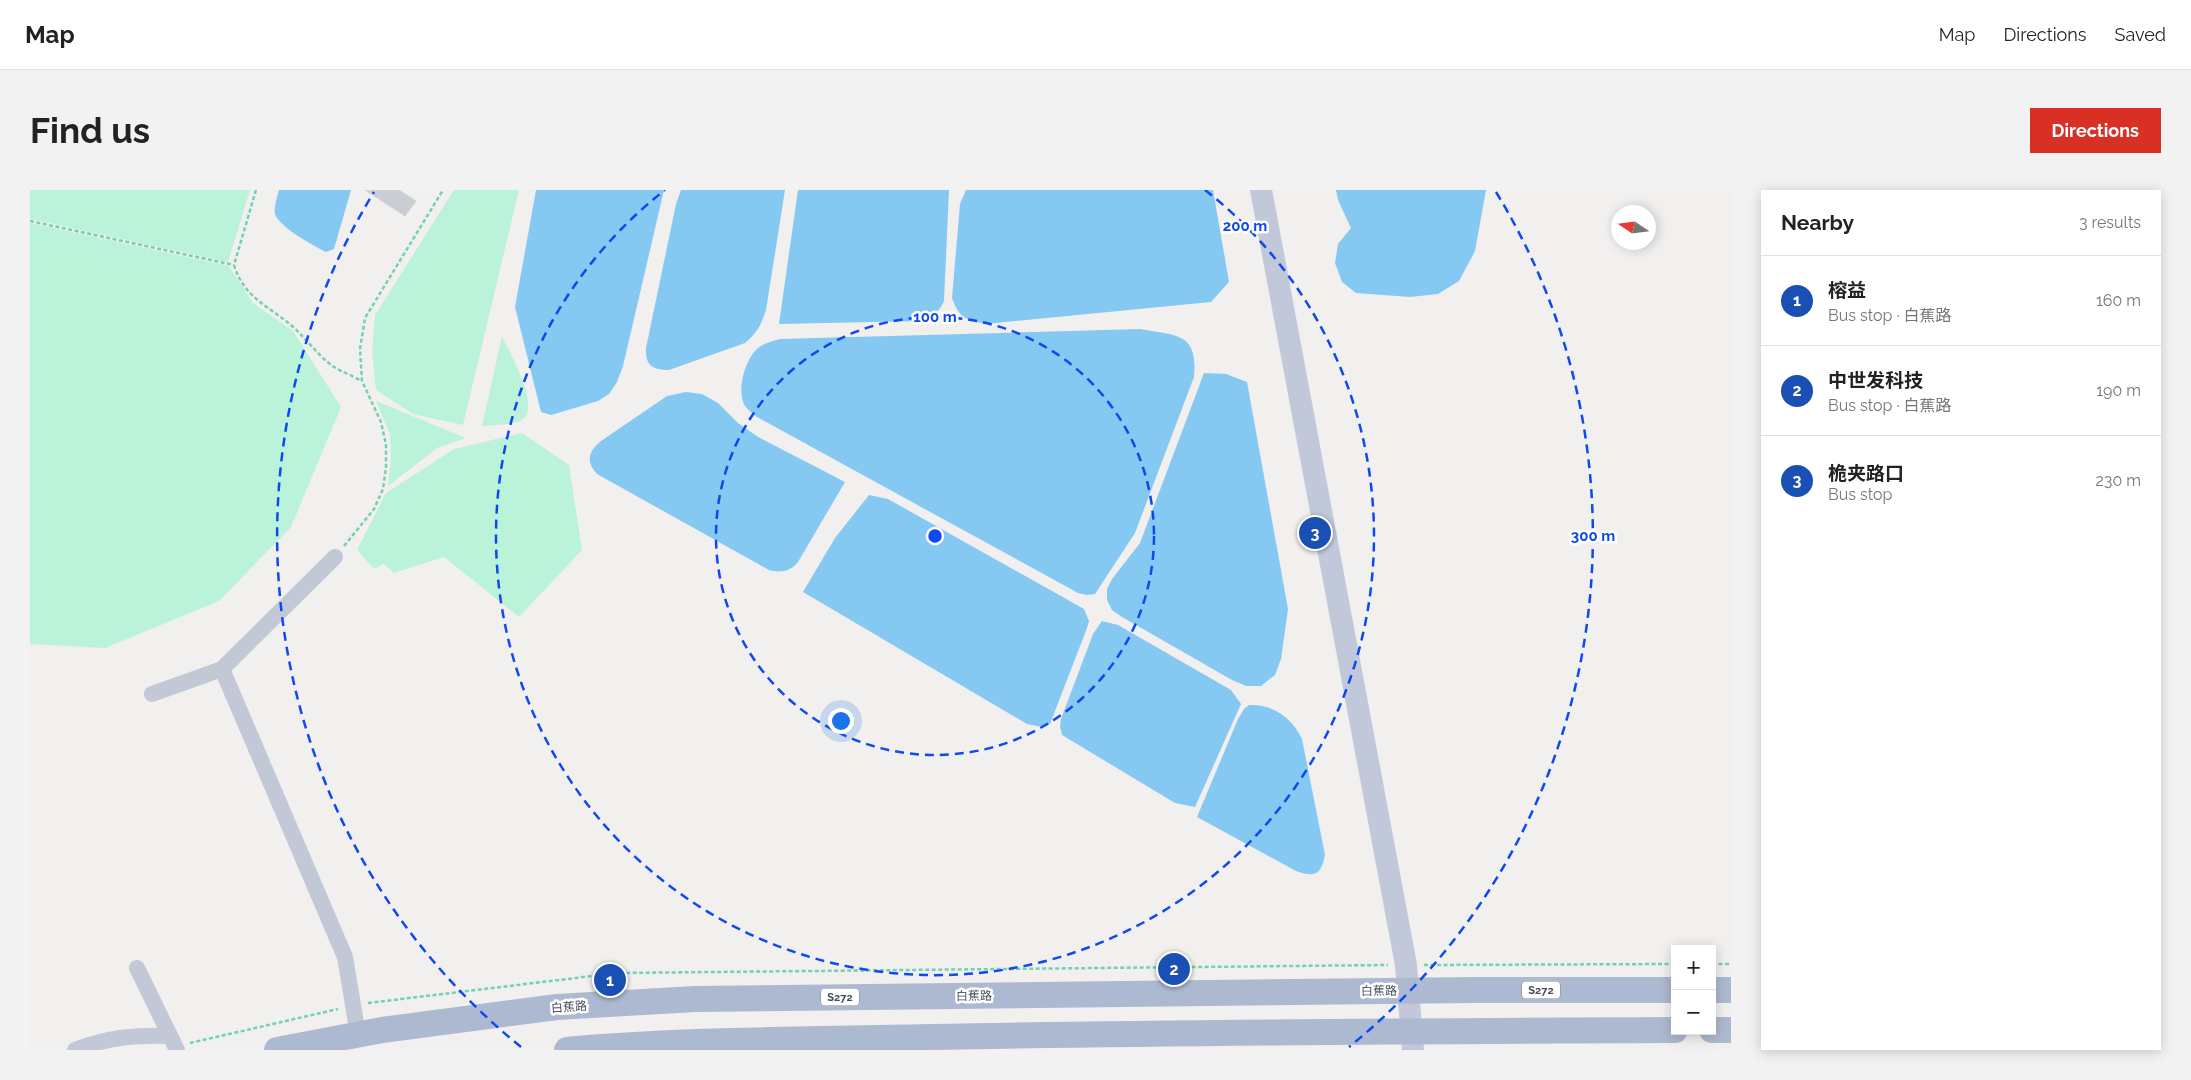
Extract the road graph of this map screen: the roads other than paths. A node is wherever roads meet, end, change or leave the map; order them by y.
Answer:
1 (1261, 190) edge
2 (334, 557) road end
3 (222, 669) junction
4 (152, 694) dead end
5 (137, 968) dead end
6 (1407, 978) junction
7 (1671, 990) edge
8 (1716, 990) edge
9 (1731, 990) edge
10 (1671, 1030) edge
11 (1716, 1030) edge
12 (1731, 1030) edge
13 (358, 1035) junction
14 (1412, 1041) edge
15 (174, 1043) edge
16 (74, 1050) edge
17 (277, 1050) edge
18 (567, 1050) edge

1 - 6 street
2 - 3 street
3 - 4 street
3 - 13 street
5 - 15 street
6 - 7 main road, 白蕉路 / S272
6 - 13 main road, 白蕉路 / S272
6 - 14 street
8 - 9 main road
10 - 14 main road
11 - 12 main road
13 - 17 main road, 白蕉路 / S272
14 - 18 main road
15 - 16 street

